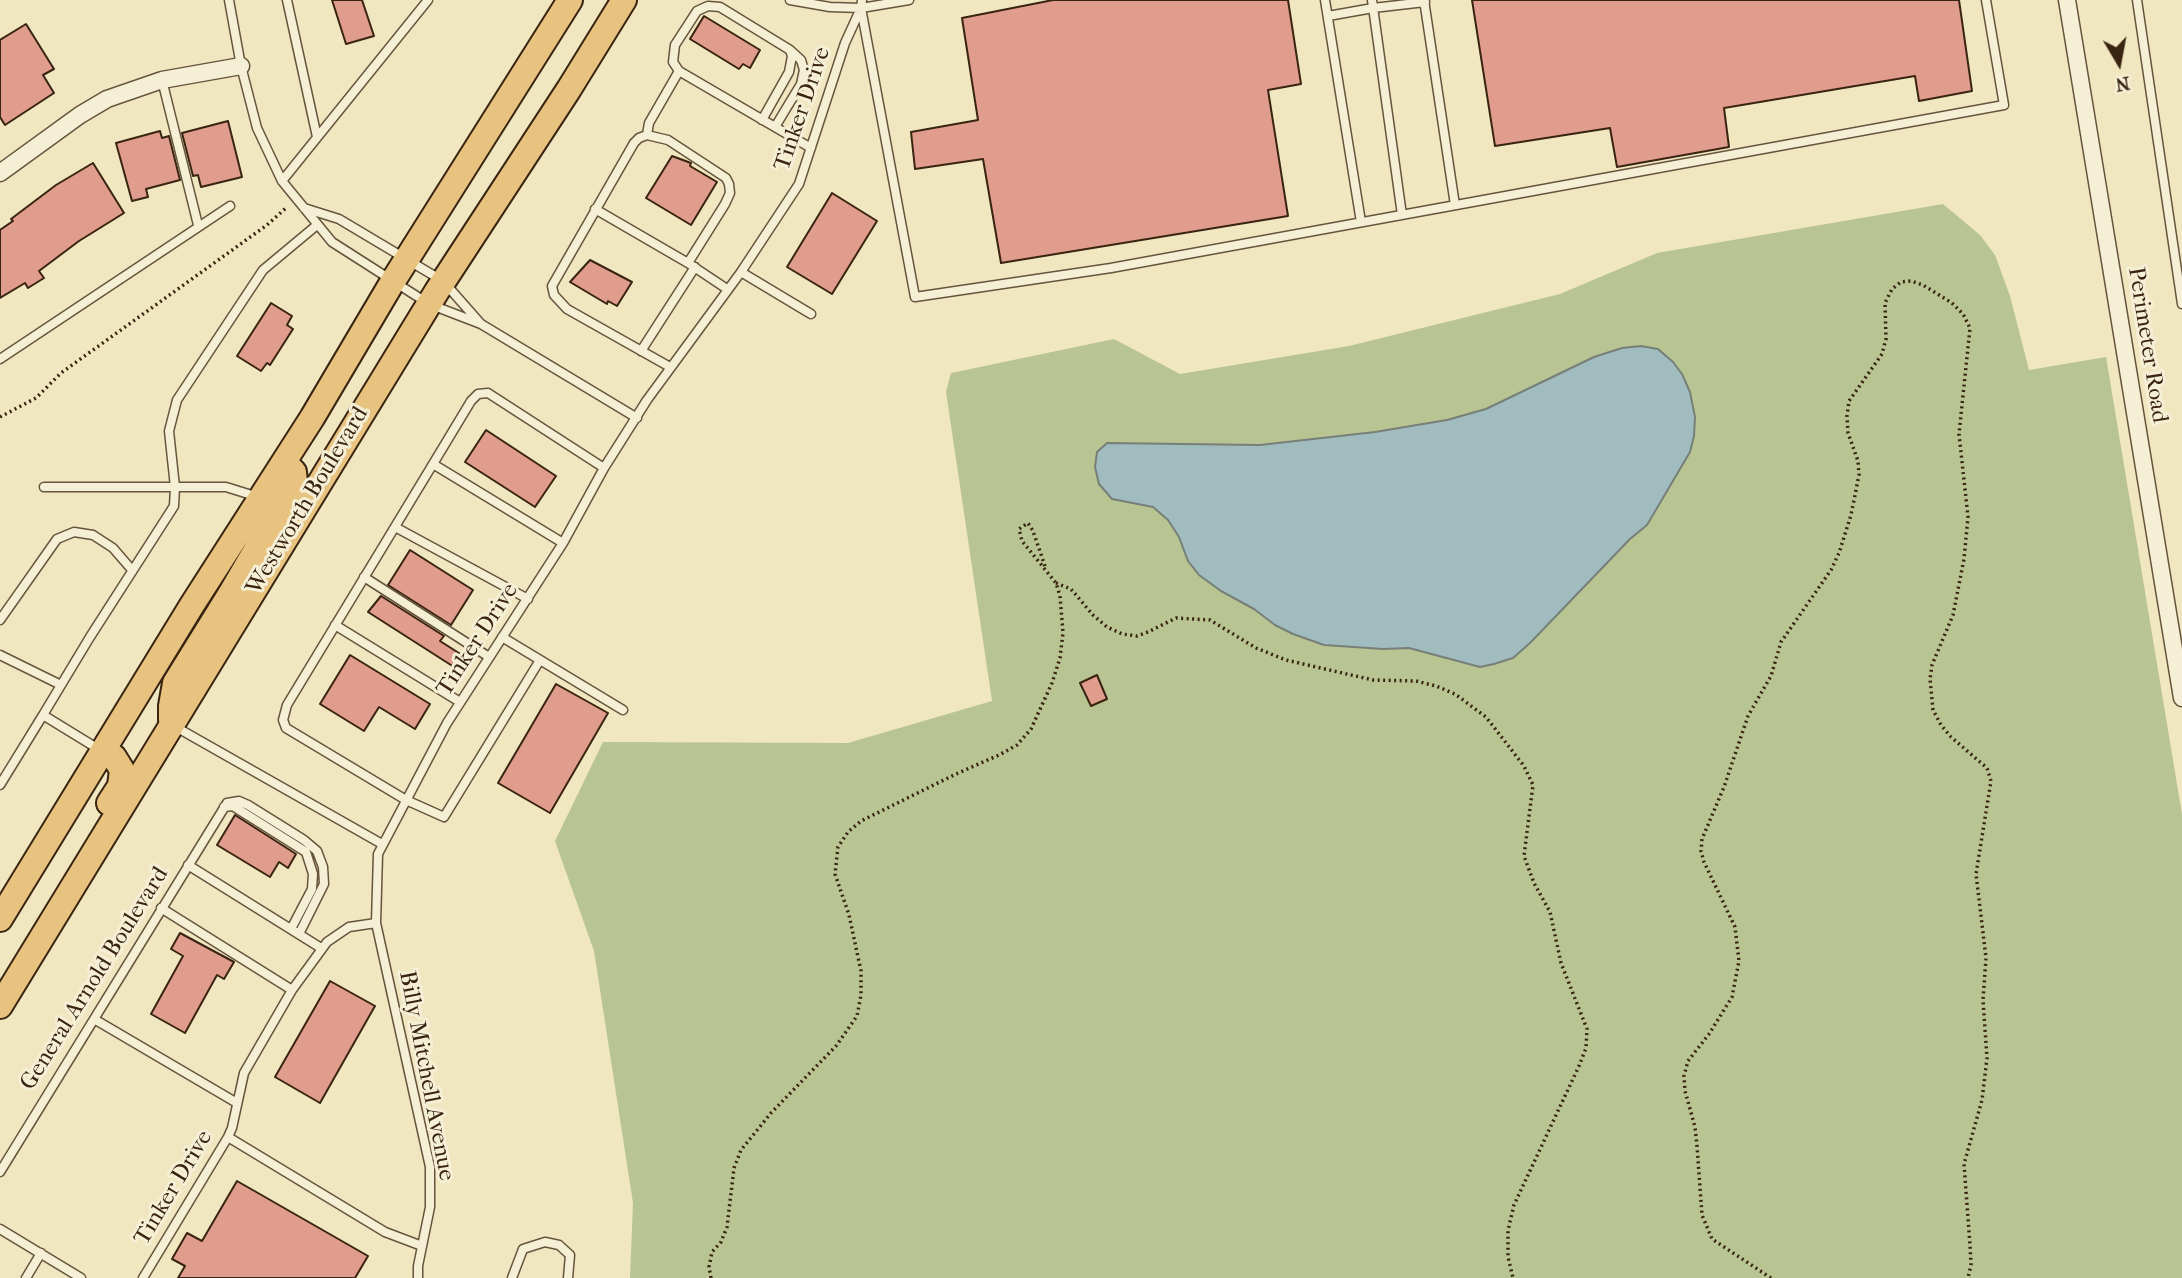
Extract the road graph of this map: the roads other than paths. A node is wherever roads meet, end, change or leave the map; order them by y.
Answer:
1 (229, 0) edge
2 (287, 0) edge
3 (428, 0) edge
4 (570, 0) edge
5 (624, 0) edge
6 (790, 0) edge
7 (909, 0) edge
8 (1325, 0) edge
9 (1986, 0) edge
10 (2067, 0) edge
11 (2137, 0) edge
12 (1425, 1) edge
13 (861, 4) edge
14 (1372, 4) edge
15 (1328, 16) junction
16 (790, 50) junction
17 (240, 66) junction
18 (679, 71) junction
19 (162, 80) junction
20 (762, 120) junction
21 (775, 127) junction
22 (651, 135) junction
23 (317, 138) junction
24 (811, 148) junction
25 (0, 173) edge
26 (282, 181) junction
27 (1455, 205) junction
28 (230, 206) dead end
29 (304, 208) junction
30 (596, 209) junction
31 (1402, 215) junction
32 (1362, 222) junction
33 (198, 225) junction
34 (317, 225) junction
35 (407, 259) junction
36 (692, 265) junction
37 (741, 272) junction
38 (393, 281) junction
39 (443, 281) junction
40 (727, 289) junction
41 (429, 304) junction
42 (2182, 304) edge
43 (811, 314) dead end
44 (481, 324) junction
45 (641, 351) junction
46 (0, 359) edge
47 (670, 367) junction
48 (638, 418) junction
49 (284, 462) junction
50 (433, 464) junction
51 (604, 468) junction
52 (44, 487) dead end
53 (175, 487) junction
54 (261, 498) junction
55 (395, 527) junction
56 (563, 543) junction
57 (132, 570) junction
58 (364, 578) junction
59 (528, 599) junction
60 (0, 620) edge
61 (335, 625) junction
62 (502, 637) junction
63 (0, 655) edge
64 (489, 657) junction
65 (540, 660) junction
66 (61, 685) junction
67 (2182, 698) edge
68 (460, 702) junction
69 (623, 710) dead end
70 (43, 715) junction
71 (172, 724) junction
72 (104, 752) junction
73 (0, 785) edge
74 (406, 800) junction
75 (224, 807) junction
76 (382, 844) junction
77 (188, 865) junction
78 (162, 908) junction
79 (0, 919) edge
80 (376, 923) junction
81 (291, 929) junction
82 (299, 934) junction
83 (37, 946) junction
84 (321, 948) junction
85 (292, 990) junction
86 (0, 1006) edge
87 (94, 1019) junction
88 (237, 1103) junction
89 (228, 1137) junction
90 (0, 1172) edge
91 (0, 1228) edge
92 (422, 1246) junction
93 (41, 1253) junction
94 (26, 1278) edge
95 (81, 1278) edge
96 (143, 1278) edge
97 (418, 1278) edge
98 (512, 1278) edge
99 (568, 1278) edge

1 - 17 lane
2 - 23 lane
3 - 23 lane
4 - 35 main road, Westworth Boulevard
5 - 39 main road, Westworth Boulevard
6 - 13 lane
7 - 13 lane
8 - 15 lane
9 - 27 lane
10 - 67 street, Perimeter Road
11 - 42 lane
12 - 14 lane
12 - 27 lane
13 - 24 lane, Tinker Drive
13 - 32 lane
14 - 15 lane
14 - 31 lane
15 - 32 lane
16 - 18 lane
16 - 20 lane
16 - 21 lane
17 - 19 street
17 - 26 lane
18 - 20 lane
18 - 22 lane
19 - 25 street
19 - 33 lane
20 - 21 lane
21 - 24 lane
22 - 30 lane
22 - 36 lane
23 - 26 lane
24 - 37 lane, Tinker Drive
26 - 29 lane
27 - 31 lane
28 - 33 lane
29 - 34 lane
29 - 35 lane
30 - 36 lane
30 - 45 lane
31 - 32 lane
33 - 46 lane
34 - 38 lane
34 - 53 lane
35 - 38 main road, Westworth Boulevard
35 - 39 lane
36 - 40 lane
36 - 45 lane
37 - 40 lane, Tinker Drive
37 - 43 lane
38 - 41 lane
38 - 49 main road, Westworth Boulevard
39 - 41 main road, Westworth Boulevard
39 - 44 lane
40 - 47 lane, Tinker Drive
41 - 44 lane
41 - 71 main road, Westworth Boulevard
44 - 48 lane
45 - 47 lane
47 - 48 lane, Tinker Drive
48 - 51 lane, Tinker Drive
49 - 54 main road, Westworth Boulevard
49 - 71 main road
50 - 51 lane
50 - 55 lane
50 - 56 lane
51 - 56 lane, Tinker Drive
52 - 53 lane
53 - 54 lane
53 - 57 lane
54 - 72 main road, Westworth Boulevard
55 - 58 lane
55 - 59 lane
56 - 59 lane, Tinker Drive
57 - 60 lane
57 - 66 lane
58 - 61 lane
58 - 64 lane
59 - 62 lane, Tinker Drive
61 - 68 lane
61 - 74 lane
62 - 64 lane, Tinker Drive
62 - 65 lane
63 - 66 lane
64 - 68 lane, Tinker Drive
65 - 69 lane
65 - 74 lane
66 - 70 lane
68 - 74 lane, Tinker Drive
70 - 72 lane
70 - 73 lane
71 - 76 lane
71 - 83 main road, Westworth Boulevard
72 - 79 main road, Westworth Boulevard
72 - 83 main road
74 - 76 lane, Tinker Drive
75 - 77 lane, General Arnold Boulevard
75 - 81 lane
75 - 82 lane
76 - 80 lane, Tinker Drive
77 - 78 lane, General Arnold Boulevard
77 - 81 lane
78 - 85 lane
78 - 87 lane, General Arnold Boulevard
80 - 84 lane, Tinker Drive
80 - 92 lane, Billy Mitchell Avenue
81 - 82 lane
82 - 84 lane
83 - 86 main road, Westworth Boulevard
84 - 85 lane, Tinker Drive
85 - 88 lane, Tinker Drive
87 - 88 lane
87 - 90 lane, General Arnold Boulevard
88 - 89 lane, Tinker Drive
89 - 92 lane
89 - 96 lane, Tinker Drive
91 - 93 lane
92 - 97 lane, Billy Mitchell Avenue
93 - 94 lane
93 - 95 lane
98 - 99 lane

